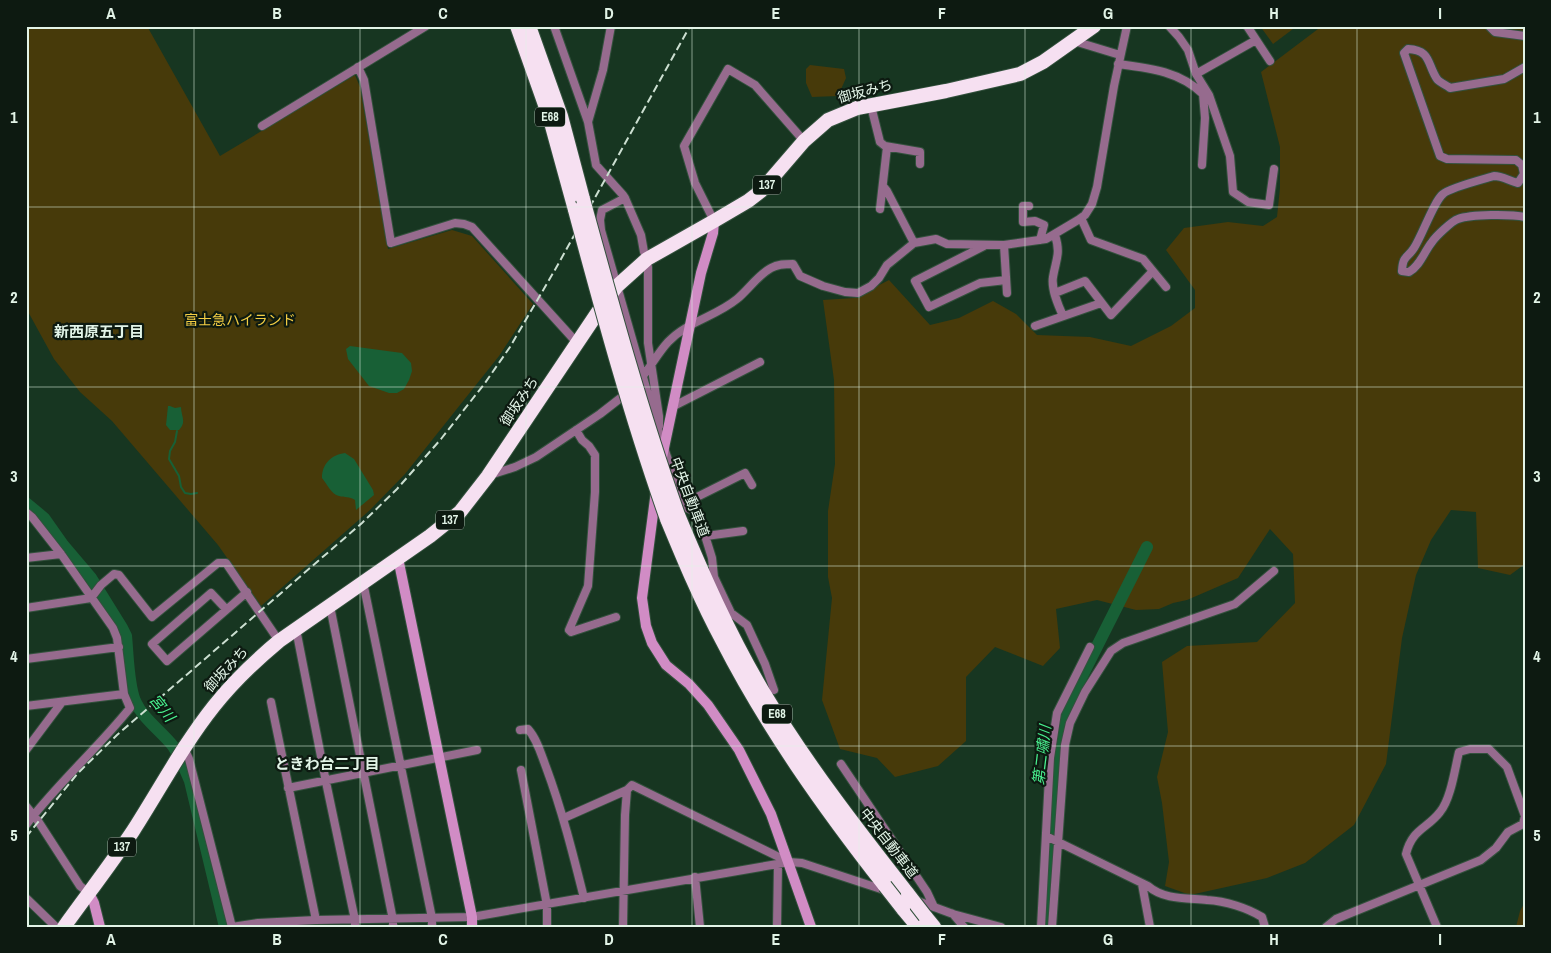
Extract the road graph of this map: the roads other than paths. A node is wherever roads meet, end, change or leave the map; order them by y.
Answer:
1 (426, 26) edge
2 (517, 26) edge
3 (529, 26) edge
4 (536, 26) edge
5 (554, 26) edge
6 (611, 26) edge
7 (1094, 26) edge
8 (1127, 26) edge
9 (1168, 26) edge
10 (1247, 26) edge
11 (1489, 26) edge
12 (1525, 36) edge
13 (1074, 40) junction
14 (1256, 40) junction
15 (1120, 55) junction
16 (1270, 61) dead end
17 (1118, 64) junction
18 (358, 67) junction
19 (1525, 68) edge
20 (1196, 74) junction
21 (871, 106) junction
22 (588, 122) junction
23 (262, 126) dead end
24 (804, 141) junction
25 (887, 147) junction
26 (572, 156) junction
27 (920, 164) dead end
28 (1202, 166) dead end
29 (1274, 169) dead end
30 (883, 186) junction
31 (625, 198) junction
32 (579, 205) junction
33 (1029, 206) dead end
34 (880, 209) dead end
35 (1525, 217) edge
36 (1081, 218) junction
37 (714, 221) junction
38 (1054, 235) junction
39 (1040, 240) junction
40 (914, 243) junction
41 (1004, 245) junction
42 (986, 246) junction
43 (644, 252) dead end
44 (648, 267) dead end
45 (1152, 272) junction
46 (1006, 280) junction
47 (617, 286) junction
48 (1166, 287) dead end
49 (1007, 293) dead end
50 (1055, 293) junction
51 (1102, 303) junction
52 (1063, 316) junction
53 (690, 324) junction
54 (1035, 326) dead end
55 (578, 344) junction
56 (760, 362) dead end
57 (652, 365) junction
58 (642, 377) junction
59 (672, 406) junction
60 (576, 430) junction
61 (659, 433) junction
62 (663, 448) junction
63 (488, 476) junction
64 (752, 485) dead end
65 (26, 512) edge
66 (676, 513) junction
67 (743, 531) dead end
68 (706, 536) junction
69 (61, 554) junction
70 (26, 558) edge
71 (398, 558) junction
72 (1274, 571) dead end
73 (363, 582) junction
74 (247, 592) junction
75 (92, 597) junction
76 (330, 606) junction
77 (26, 608) edge
78 (226, 609) junction
79 (616, 617) dead end
80 (296, 629) junction
81 (279, 640) junction
82 (119, 647) junction
83 (1090, 648) dead end
84 (26, 659) edge
85 (774, 690) dead end
86 (124, 694) junction
87 (62, 702) junction
88 (271, 702) dead end
89 (26, 706) edge
90 (520, 730) dead end
91 (26, 750) edge
92 (477, 750) dead end
93 (180, 755) junction
94 (439, 758) junction
95 (841, 764) dead end
96 (401, 766) junction
97 (521, 770) dead end
98 (364, 774) junction
99 (326, 782) junction
100 (288, 788) junction
101 (627, 790) junction
102 (26, 806) edge
103 (34, 815) junction
104 (1525, 816) edge
105 (564, 818) junction
106 (26, 825) edge
107 (1052, 840) junction
108 (789, 862) junction
109 (778, 864) junction
110 (695, 877) junction
111 (1142, 884) junction
112 (1420, 884) junction
113 (622, 892) junction
114 (89, 893) junction
115 (26, 898) edge
116 (584, 898) junction
117 (547, 905) junction
118 (953, 914) junction
119 (925, 916) edge
120 (316, 920) junction
121 (432, 922) edge
122 (472, 922) edge
123 (355, 923) edge
124 (393, 923) edge
125 (56, 927) edge
126 (64, 927) edge
127 (100, 927) edge
128 (547, 927) edge
129 (623, 927) edge
130 (700, 927) edge
131 (777, 927) edge
132 (812, 927) edge
133 (934, 927) edge
134 (964, 927) edge
135 (1001, 927) edge
136 (1041, 927) edge
137 (1052, 927) edge
138 (1150, 927) edge
139 (1265, 927) edge
140 (1326, 927) edge
141 (1437, 927) edge

1 - 18 street
2 - 32 highway, 中央自動車道 / E68
3 - 26 highway, 中央自動車道 / E68
4 - 26 highway
5 - 22 street
6 - 22 street
7 - 13 highway, 御坂みち / 137
8 - 15 street
9 - 20 street
10 - 14 street
11 - 12 street
13 - 15 street
13 - 21 highway, 御坂みち / 137
14 - 16 street
14 - 20 street
15 - 17 street
17 - 28 street
17 - 36 street
18 - 23 street
18 - 55 street
19 - 35 street
20 - 29 street
21 - 24 highway, 御坂みち / 137
21 - 25 street
22 - 31 street
24 - 37 highway, 御坂みち / 137
24 - 37 street
25 - 27 street
25 - 30 street
26 - 32 highway, 中央自動車道 / E68
30 - 34 street
30 - 40 street
31 - 43 street
31 - 47 street
32 - 66 highway, 中央自動車道 / E68, bridge
33 - 39 street
36 - 38 street
36 - 45 street
37 - 47 highway, 御坂みち / 137
37 - 53 street
38 - 39 street
38 - 50 street
39 - 41 street
40 - 42 street
40 - 53 street
41 - 42 street
41 - 46 street
42 - 46 street
44 - 57 street
45 - 48 street
45 - 51 street
46 - 49 street
47 - 55 highway, 御坂みち / 137
47 - 58 street
50 - 51 street
50 - 52 street
51 - 52 street
52 - 54 street
53 - 57 street
53 - 59 street
55 - 63 highway, 御坂みち / 137
56 - 59 street
57 - 58 street
57 - 61 street
58 - 60 street
58 - 61 street
59 - 62 street
60 - 63 street
60 - 79 street
61 - 62 street
62 - 66 street
62 - 108 street
63 - 71 highway, 御坂みち / 137
64 - 66 street
65 - 69 street
66 - 68 street
66 - 119 highway, 中央自動車道 / E68, bridge
66 - 119 highway, 中央自動車道 / E68, bridge
67 - 68 street
68 - 85 street
69 - 70 street
69 - 75 street
71 - 73 highway, 御坂みち / 137
71 - 94 street
72 - 107 street
73 - 76 highway, 御坂みち / 137
73 - 96 street
74 - 75 street
74 - 78 street
74 - 81 street
75 - 77 street
75 - 82 street
76 - 80 highway, 御坂みち / 137
76 - 98 street
78 - 78 street
80 - 81 highway, 御坂みち / 137
80 - 99 street
81 - 93 highway, 御坂みち / 137
82 - 84 street
82 - 86 street
83 - 107 street
86 - 87 street
86 - 103 street
87 - 89 street
87 - 91 street
88 - 100 street
90 - 105 street
92 - 94 street
93 - 114 highway, 御坂みち / 137
93 - 120 street
94 - 96 street
94 - 122 street
95 - 119 street
96 - 98 street
96 - 121 street
97 - 117 street
98 - 99 street
98 - 124 street
99 - 100 street
99 - 123 street
100 - 120 street
101 - 105 street
101 - 108 street
101 - 113 street
102 - 103 street
103 - 106 street
103 - 114 street
104 - 112 street
104 - 112 street
105 - 116 street
107 - 111 street
107 - 136 street
107 - 137 street
108 - 109 street
108 - 119 street
108 - 132 street
109 - 110 street
109 - 131 street
110 - 113 street
110 - 130 street
111 - 138 street
111 - 139 street
112 - 140 street
112 - 141 street
113 - 116 street
113 - 129 street
114 - 126 highway, 御坂みち / 137
114 - 127 street
115 - 125 street
116 - 117 street
117 - 122 street
117 - 128 street
118 - 119 street
118 - 134 street
118 - 135 street
119 - 133 highway, 中央自動車道 / E68
120 - 123 street
121 - 122 street
121 - 124 street
123 - 124 street

